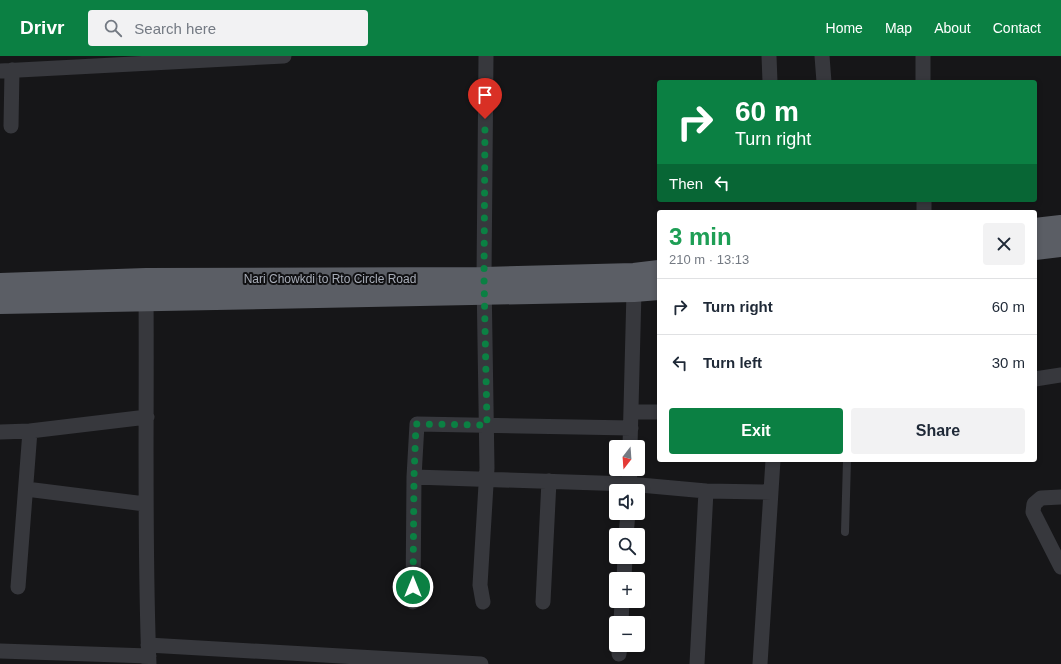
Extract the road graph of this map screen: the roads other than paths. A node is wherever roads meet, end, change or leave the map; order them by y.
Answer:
1 (284, 56) edge
2 (486, 56) edge
3 (769, 56) edge
4 (822, 56) edge
5 (923, 56) edge
6 (206, 58) edge
7 (6, 70) edge
8 (770, 80) edge
9 (824, 80) edge
10 (923, 80) edge
11 (11, 126) dead end
12 (1061, 226) edge
13 (1037, 229) edge
14 (1061, 246) edge
15 (1037, 249) edge
16 (657, 271) edge
17 (0, 284) edge
18 (485, 286) junction
19 (657, 289) edge
20 (146, 290) junction
21 (634, 291) junction
22 (0, 303) edge
23 (1061, 375) edge
24 (1037, 379) edge
25 (631, 412) junction
26 (657, 412) edge
27 (147, 416) junction
28 (487, 425) junction
29 (631, 428) junction
30 (30, 431) junction
31 (0, 432) edge
32 (630, 440) edge
33 (773, 462) edge
34 (847, 462) edge
35 (414, 477) junction
36 (486, 480) junction
37 (549, 481) junction
38 (629, 481) edge
39 (26, 489) junction
40 (706, 491) junction
41 (771, 492) junction
42 (1061, 497) edge
43 (146, 504) junction
44 (845, 532) dead end
45 (1061, 567) edge
46 (18, 587) dead end
47 (413, 602) dead end
48 (483, 602) dead end
49 (543, 602) dead end
50 (0, 650) edge
51 (149, 655) edge
52 (481, 664) edge
53 (697, 664) edge
54 (760, 664) edge

1 - 6 street
2 - 18 street
3 - 8 street
4 - 9 street
5 - 10 street
6 - 7 street
7 - 11 street
12 - 13 highway
14 - 15 highway
16 - 18 highway, Nari Chowkdi to Rto Circle Road
17 - 20 highway, Nari Chowkdi to Rto Circle Road
18 - 20 highway, Nari Chowkdi to Rto Circle Road
18 - 21 highway
18 - 28 street
19 - 21 highway
20 - 22 highway
20 - 27 street
21 - 25 street
23 - 24 street
25 - 26 street
25 - 29 street
27 - 30 street
27 - 43 street
28 - 29 street
28 - 35 street
28 - 36 street
29 - 32 street
30 - 31 street
30 - 39 street
33 - 41 street
34 - 44 lane
35 - 36 street
35 - 47 street
36 - 37 street
36 - 48 street
37 - 38 street
37 - 49 street
38 - 40 street
39 - 43 street
39 - 46 street
40 - 41 street
40 - 53 street
41 - 54 street
42 - 45 street
43 - 51 street
50 - 51 street
51 - 52 street

